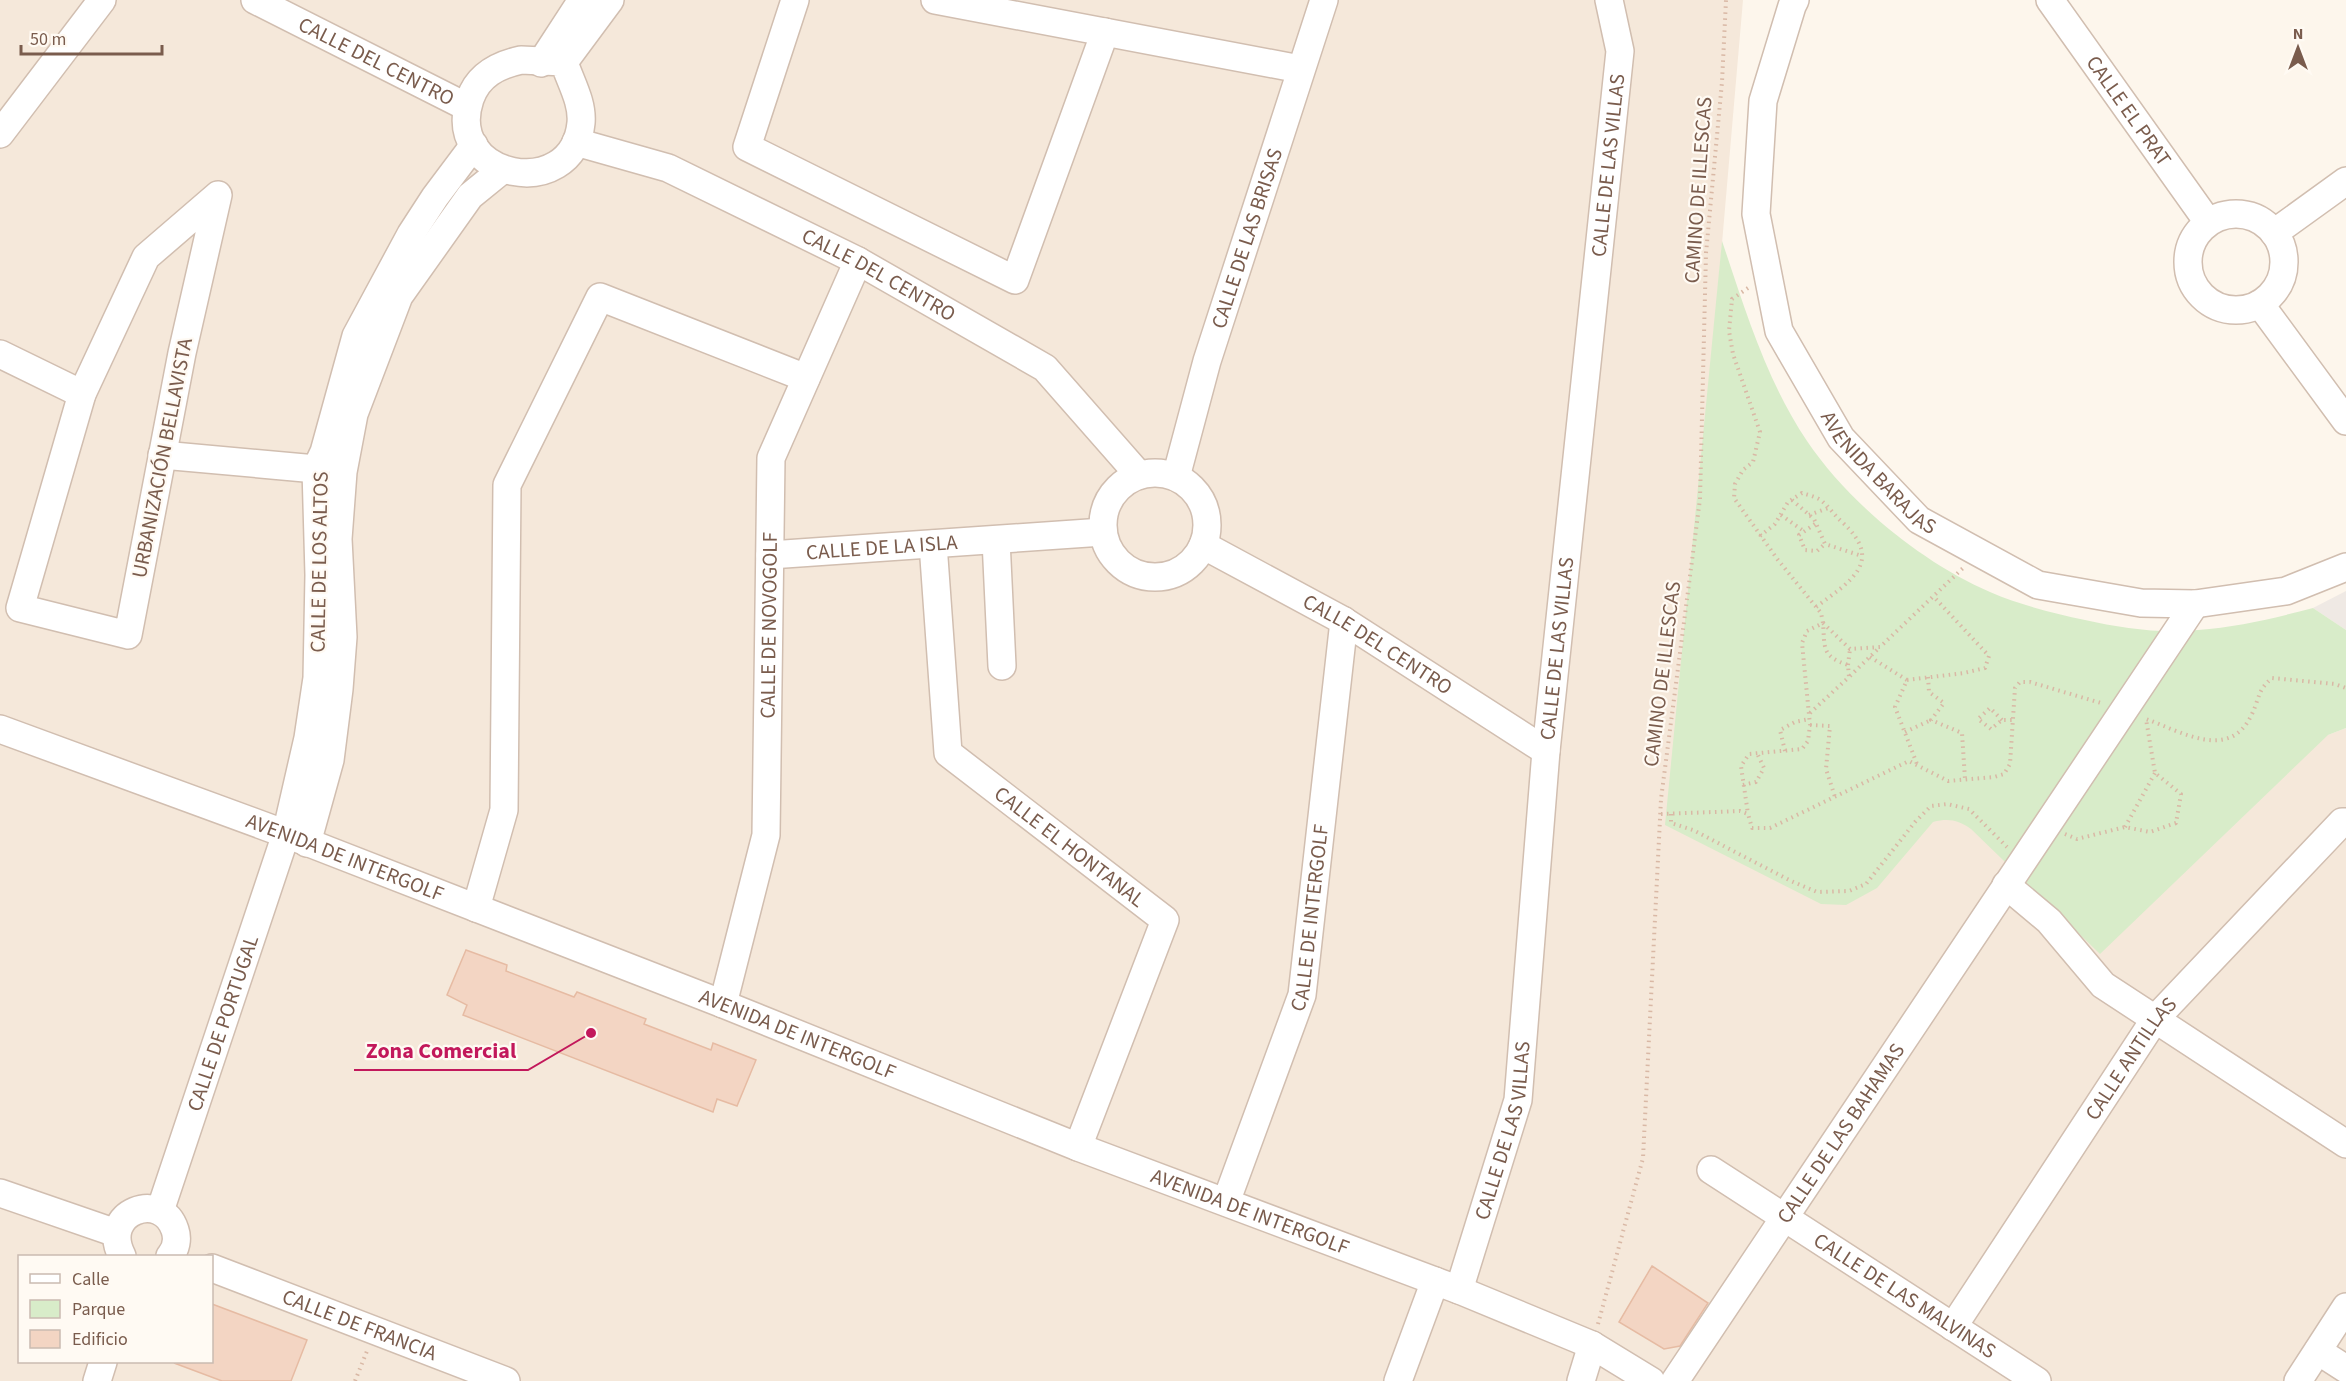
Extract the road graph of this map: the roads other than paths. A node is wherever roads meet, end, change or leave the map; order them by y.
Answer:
1 (102, 0) edge
2 (255, 0) edge
3 (582, 0) edge
4 (610, 0) edge
5 (795, 0) edge
6 (935, 0) edge
7 (1324, 0) edge
8 (1609, 0) edge
9 (1796, 0) edge
10 (2050, 0) edge
11 (1105, 32) junction
12 (552, 62) junction
13 (1300, 69) junction
14 (467, 107) junction
15 (0, 134) edge
16 (576, 142) junction
17 (474, 145) junction
18 (502, 170) junction
19 (2346, 181) edge
20 (2208, 222) junction
21 (2274, 233) junction
22 (858, 261) junction
23 (2260, 304) junction
24 (0, 354) edge
25 (806, 378) junction
26 (82, 394) junction
27 (2346, 421) edge
28 (162, 455) junction
29 (316, 469) junction
30 (1138, 475) junction
31 (1176, 477) junction
32 (1103, 532) junction
33 (996, 540) junction
34 (933, 544) junction
35 (1203, 545) junction
36 (770, 555) junction
37 (2346, 567) edge
38 (2195, 604) junction
39 (1344, 621) junction
40 (1002, 666) dead end
41 (0, 729) edge
42 (1546, 751) junction
43 (2346, 822) edge
44 (297, 838) junction
45 (2006, 885) junction
46 (476, 908) junction
47 (723, 1004) junction
48 (2155, 1019) junction
49 (2341, 1131) edge
50 (1078, 1147) junction
51 (1712, 1170) dead end
52 (0, 1193) edge
53 (1226, 1202) junction
54 (160, 1211) junction
55 (1785, 1218) junction
56 (119, 1245) edge
57 (174, 1255) edge
58 (213, 1268) edge
59 (1447, 1285) junction
60 (2346, 1307) edge
61 (1953, 1327) junction
62 (1592, 1345) junction
63 (2318, 1351) junction
64 (103, 1363) edge
65 (2346, 1369) edge
66 (97, 1381) edge
67 (506, 1381) edge
68 (1398, 1381) edge
69 (1581, 1381) edge
70 (1651, 1381) edge
71 (1676, 1381) edge
72 (2037, 1381) edge
73 (2298, 1381) edge

1 - 15 street
2 - 14 street, CALLE DEL CENTRO
3 - 12 street
4 - 12 street
5 - 11 street
6 - 11 street
7 - 13 street, CALLE DE LAS BRISAS
8 - 42 street, CALLE DE LAS VILLAS
9 - 38 street, AVENIDA BARAJAS
10 - 20 street, CALLE EL PRAT
11 - 13 street
12 - 14 street
12 - 16 street
13 - 31 street, CALLE DE LAS BRISAS
14 - 17 street
16 - 18 street
16 - 22 street, CALLE DEL CENTRO
17 - 18 street
17 - 29 street, CALLE DE LOS ALTOS
18 - 44 street, CALLE DE LOS ALTOS
19 - 21 street
20 - 21 street
20 - 23 street
21 - 23 street
22 - 25 street, CALLE DE NOVOGOLF
22 - 30 street, CALLE DEL CENTRO
23 - 27 street
24 - 26 street
25 - 36 street, CALLE DE NOVOGOLF
25 - 46 street
26 - 28 street, URBANIZACIÓN BELLAVISTA
26 - 28 street, URBANIZACIÓN BELLAVISTA
28 - 29 street
29 - 44 street, CALLE DE LOS ALTOS
30 - 31 street
30 - 32 street
31 - 35 street
32 - 33 street, CALLE DE LA ISLA
32 - 35 street
33 - 34 street, CALLE DE LA ISLA
33 - 40 street
34 - 36 street, CALLE DE LA ISLA
34 - 50 street, CALLE EL HONTANAL
35 - 39 street, CALLE DEL CENTRO
36 - 47 street, CALLE DE NOVOGOLF
37 - 38 street, AVENIDA BARAJAS
38 - 45 street, CALLE DE LAS BAHAMAS
39 - 42 street, CALLE DEL CENTRO
39 - 53 street, CALLE DE INTERGOLF
41 - 44 street, AVENIDA DE INTERGOLF
42 - 59 street, CALLE DE LAS VILLAS
43 - 48 street, CALLE ANTILLAS
44 - 46 street, AVENIDA DE INTERGOLF
44 - 54 street, CALLE DE PORTUGAL
45 - 48 street
45 - 55 street, CALLE DE LAS BAHAMAS
46 - 47 street, AVENIDA DE INTERGOLF
47 - 50 street, AVENIDA DE INTERGOLF
48 - 49 street
48 - 61 street, CALLE ANTILLAS
50 - 53 street, AVENIDA DE INTERGOLF
51 - 55 street, CALLE DE LAS MALVINAS
52 - 56 street
53 - 59 street, AVENIDA DE INTERGOLF
54 - 56 street
54 - 57 street
55 - 61 street, CALLE DE LAS MALVINAS
55 - 71 street, CALLE DE LAS BAHAMAS
58 - 67 street, CALLE DE FRANCIA
59 - 62 street, AVENIDA DE INTERGOLF
59 - 68 street, CALLE DE LAS VILLAS
60 - 63 street
61 - 72 street, CALLE DE LAS MALVINAS
62 - 69 street
62 - 70 street, AVENIDA DE INTERGOLF
63 - 65 street
63 - 73 street
64 - 66 street

